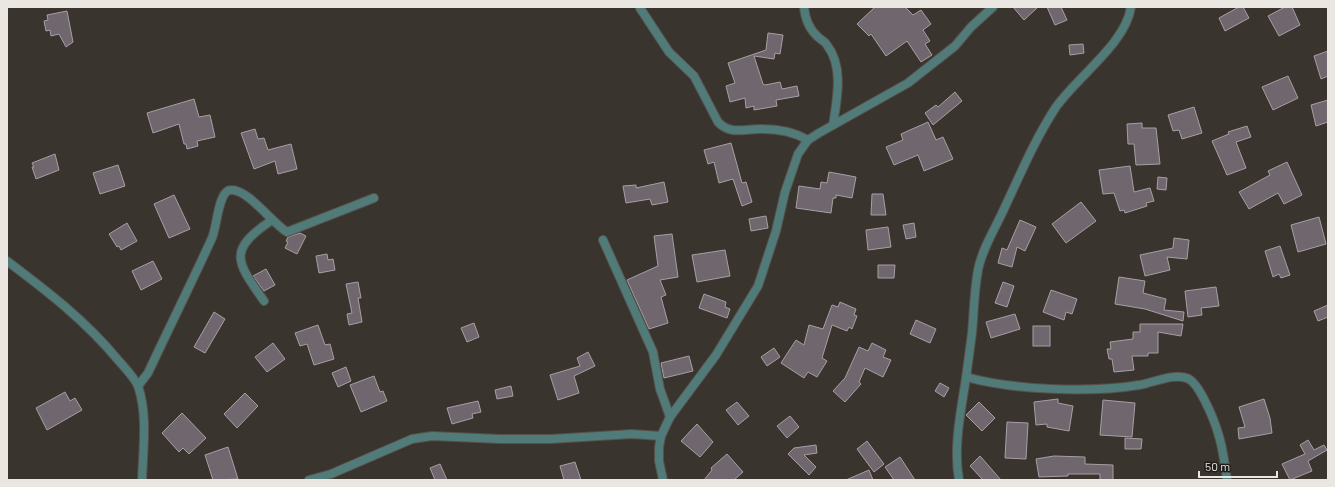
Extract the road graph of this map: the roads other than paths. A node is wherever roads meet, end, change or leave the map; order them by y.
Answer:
1 (804, 7) edge
2 (993, 7) edge
3 (1130, 7) edge
4 (640, 8) edge
5 (833, 125) junction
6 (808, 140) junction
7 (374, 198) dead end
8 (272, 220) junction
9 (603, 240) dead end
10 (10, 263) edge
11 (7, 272) edge
12 (264, 301) dead end
13 (966, 377) junction
14 (138, 386) junction
15 (670, 417) junction
16 (661, 436) junction
17 (332, 477) edge
18 (142, 480) edge
19 (309, 480) edge
20 (663, 480) edge
21 (959, 480) edge
22 (1227, 480) edge

1 - 5 street
2 - 5 street
3 - 13 street
4 - 6 street
5 - 6 street
6 - 15 street
7 - 8 street
8 - 12 street
8 - 14 street
9 - 15 street
10 - 11 street
10 - 14 street
13 - 21 street
13 - 22 street
14 - 18 street
15 - 16 street
16 - 17 street
16 - 20 street
17 - 19 street

